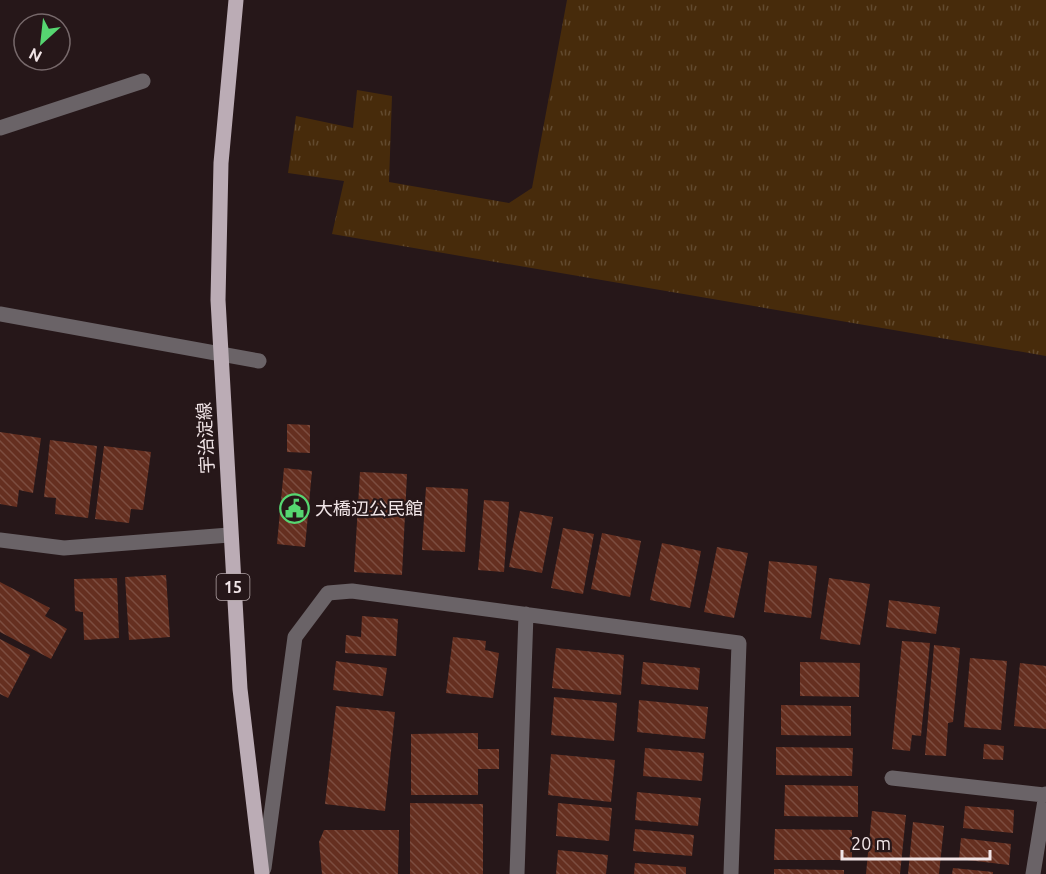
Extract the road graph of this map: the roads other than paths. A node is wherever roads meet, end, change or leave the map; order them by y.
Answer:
1 (236, 0) edge
2 (143, 81) dead end
3 (0, 128) edge
4 (0, 314) edge
5 (220, 353) junction
6 (259, 361) dead end
7 (230, 535) junction
8 (0, 540) edge
9 (526, 614) junction
10 (892, 778) dead end
11 (1045, 794) edge
12 (262, 874) edge
13 (517, 874) edge
14 (731, 874) edge
15 (1034, 874) edge

1 - 5 main road, 宇治淀線 / 15
2 - 3 street
4 - 5 street
5 - 6 street
5 - 7 main road, 宇治淀線 / 15
7 - 8 street
7 - 12 main road, 宇治淀線 / 15
9 - 12 street
9 - 13 street
9 - 14 street
10 - 11 street
11 - 15 street

